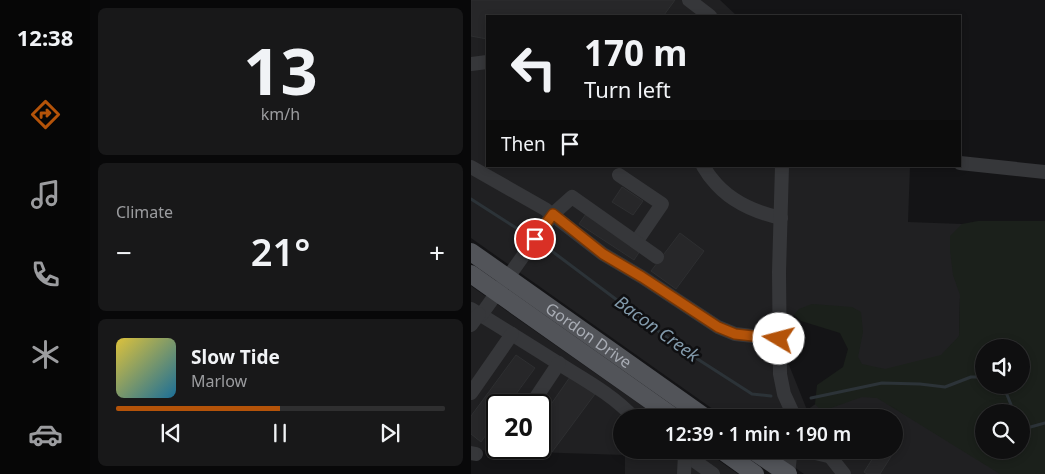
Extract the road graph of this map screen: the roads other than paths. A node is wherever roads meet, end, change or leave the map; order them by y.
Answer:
1 (689, 0) edge
2 (709, 15) edge
3 (486, 62) edge
4 (471, 64) edge
5 (961, 163) edge
6 (471, 167) edge
7 (704, 167) edge
8 (782, 167) edge
9 (1045, 172) edge
10 (619, 175) dead end
11 (553, 214) junction
12 (781, 218) junction
13 (636, 242) junction
14 (471, 252) edge
15 (657, 258) dead end
16 (471, 274) edge
17 (508, 277) junction
18 (494, 298) junction
19 (476, 316) edge
20 (512, 334) junction
21 (779, 339) junction
22 (559, 363) junction
23 (635, 390) junction
24 (471, 393) edge
25 (538, 394) edge
26 (624, 407) joint
27 (662, 409) edge
28 (693, 409) edge
29 (791, 409) edge
30 (683, 459) edge
31 (692, 459) edge
32 (734, 459) edge
33 (766, 459) edge
34 (790, 459) edge
35 (832, 459) edge
36 (684, 474) edge
37 (713, 474) edge
38 (755, 474) edge
39 (788, 474) edge
40 (844, 474) edge

1 - 2 street
3 - 4 street
5 - 9 street
6 - 11 street
7 - 12 street
8 - 12 street
10 - 13 street
11 - 13 street
11 - 17 street
11 - 21 street
12 - 21 street
13 - 15 street
14 - 17 main road, Gordon Drive
16 - 18 main road, Gordon Drive
17 - 18 street
17 - 28 main road, Gordon Drive
18 - 19 street
18 - 23 main road, Gordon Drive
19 - 20 street
20 - 22 street
20 - 24 street
21 - 29 street
22 - 25 street
22 - 26 street
23 - 26 street
23 - 27 main road, Gordon Drive
30 - 36 street
31 - 37 street
32 - 38 main road
33 - 39 main road
34 - 39 street
35 - 40 street

